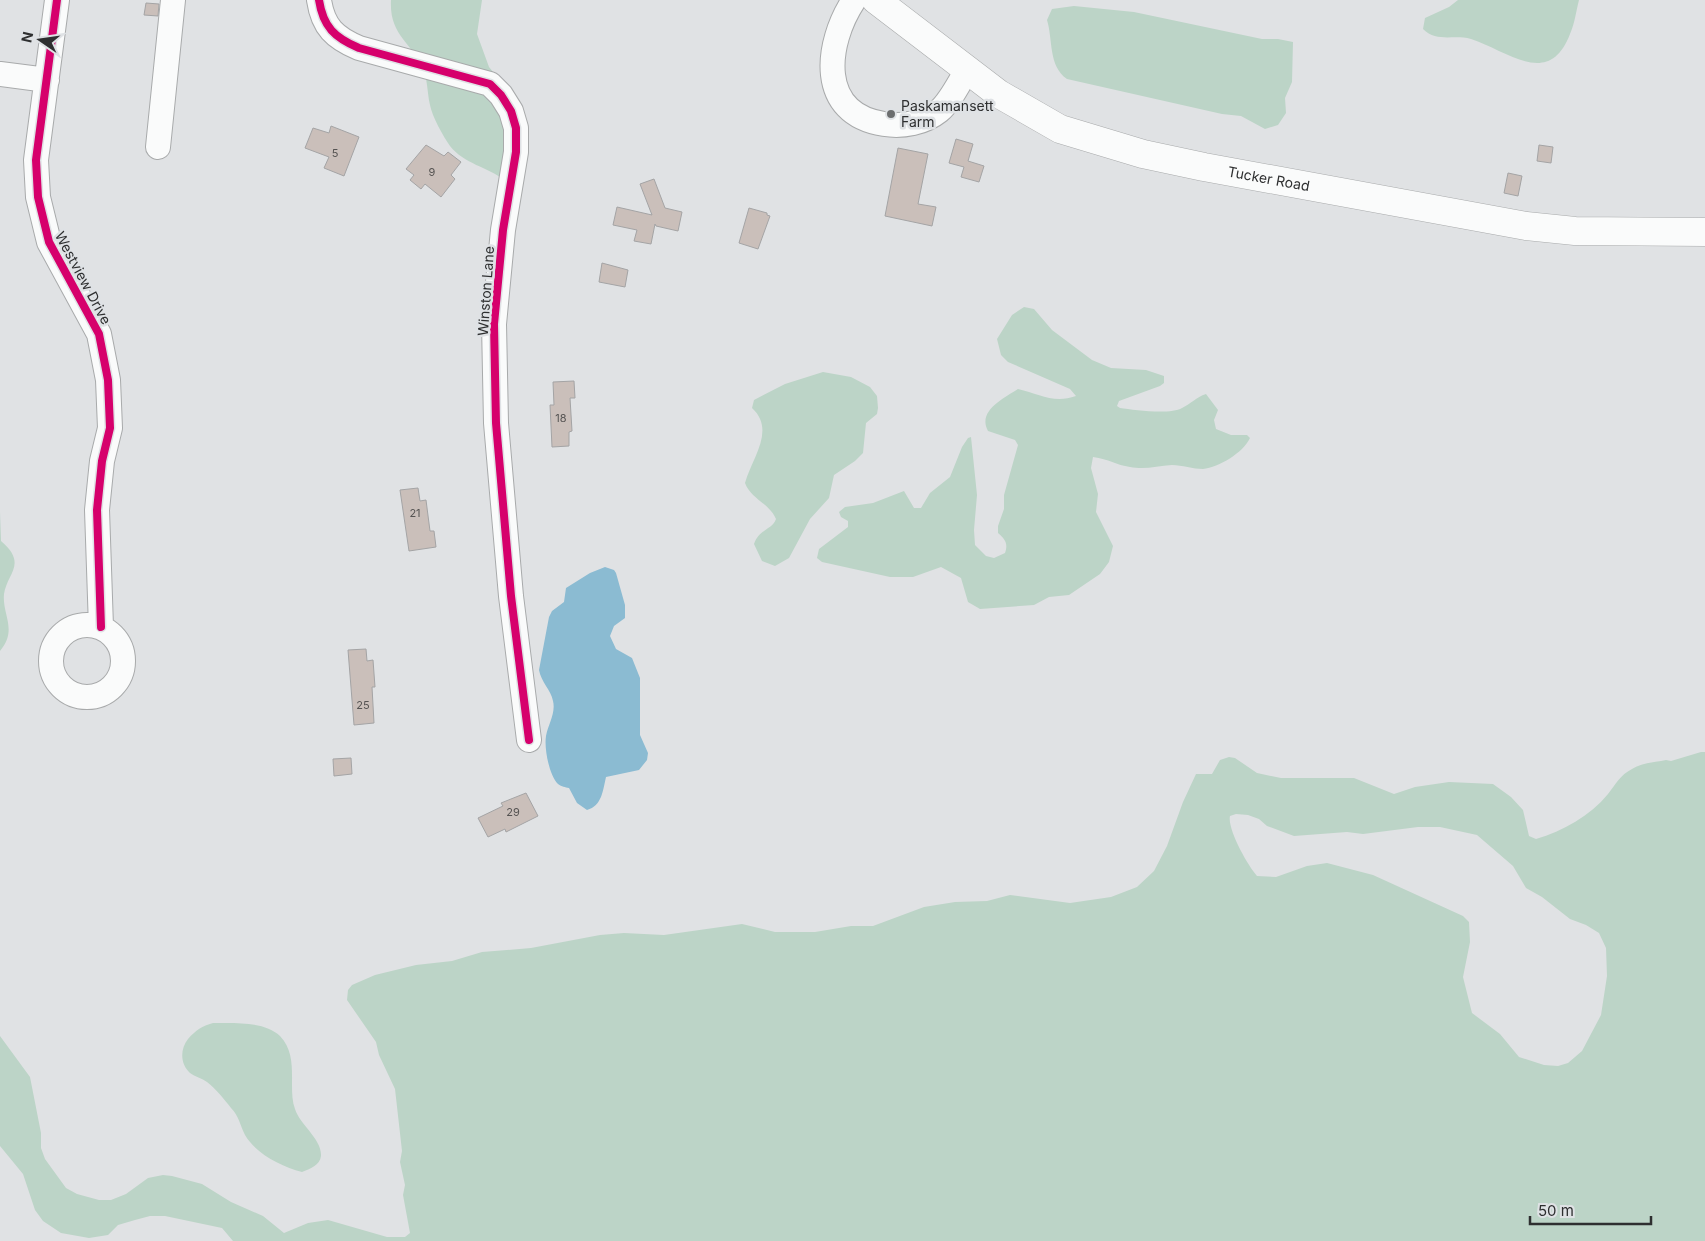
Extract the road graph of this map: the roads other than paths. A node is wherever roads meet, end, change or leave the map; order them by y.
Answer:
1 (57, 0) edge
2 (173, 0) edge
3 (319, 0) edge
4 (854, 0) edge
5 (876, 0) edge
6 (967, 70) junction
7 (0, 74) edge
8 (47, 80) junction
9 (158, 146) dead end
10 (1705, 232) edge
11 (101, 627) dead end
12 (529, 740) dead end

1 - 8 street, Westview Drive
2 - 9 street
3 - 12 street, Winston Lane
4 - 6 street
5 - 6 main road, Tucker Road
6 - 10 main road, Tucker Road
7 - 8 street
8 - 11 street, Westview Drive

